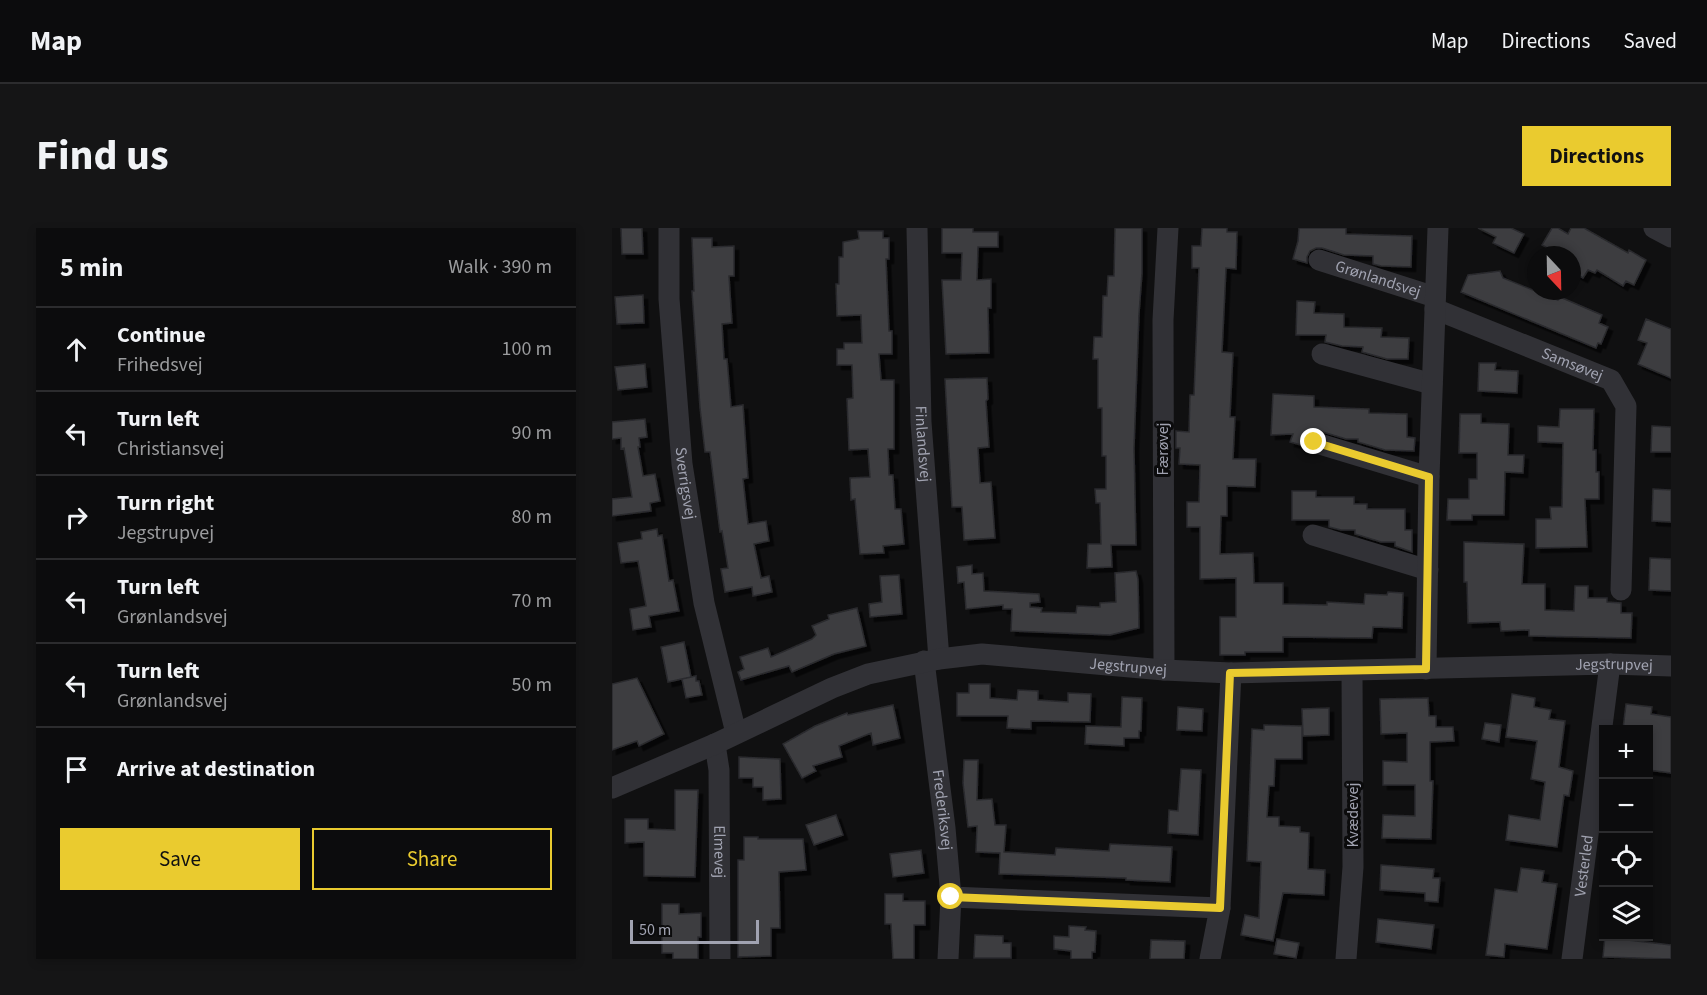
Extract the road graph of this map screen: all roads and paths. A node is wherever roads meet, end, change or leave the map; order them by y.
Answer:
1 (669, 228) edge
2 (918, 228) edge
3 (1168, 228) edge
4 (1438, 228) edge
5 (1654, 228) edge
6 (1671, 237) edge
7 (1319, 260) dead end
8 (1435, 303) junction
9 (1322, 354) dead end
10 (1432, 384) junction
11 (1314, 442) dead end
12 (1429, 477) junction
13 (1313, 535) dead end
14 (1428, 570) junction
15 (1621, 590) dead end
16 (932, 660) junction
17 (1610, 664) junction
18 (1671, 666) edge
19 (1426, 669) junction
20 (1164, 670) junction
21 (1352, 671) junction
22 (1230, 673) junction
23 (736, 733) junction
24 (715, 744) junction
25 (612, 788) edge
26 (951, 897) junction
27 (1220, 908) junction
28 (720, 959) edge
29 (948, 959) edge
30 (1210, 959) edge
31 (1346, 959) edge
32 (1572, 959) edge

1 - 23 street, Sverrigsvej
2 - 16 street, Finlandsvej
3 - 20 street, Færøvej
4 - 8 street, Grønlandsvej
5 - 6 street
7 - 8 street, Grønlandsvej
8 - 10 street, Grønlandsvej
8 - 15 street, Samsøvej
9 - 10 street
10 - 12 street, Grønlandsvej
11 - 12 street
12 - 14 street, Grønlandsvej
13 - 14 street
14 - 19 street, Grønlandsvej
16 - 20 street, Jegstrupvej
16 - 23 street, Jegstrupvej
16 - 26 street, Frederiksvej
17 - 18 street, Jegstrupvej
17 - 19 street, Jegstrupvej
17 - 32 street, Vesterled
19 - 21 street, Jegstrupvej
20 - 22 street, Jegstrupvej
21 - 22 street, Jegstrupvej
21 - 31 street, Kvædevej
22 - 27 street
23 - 24 street, Jegstrupvej
24 - 25 street, Jegstrupvej
24 - 28 street, Elmevej
26 - 27 street
26 - 29 street, Frederiksvej
27 - 30 street

